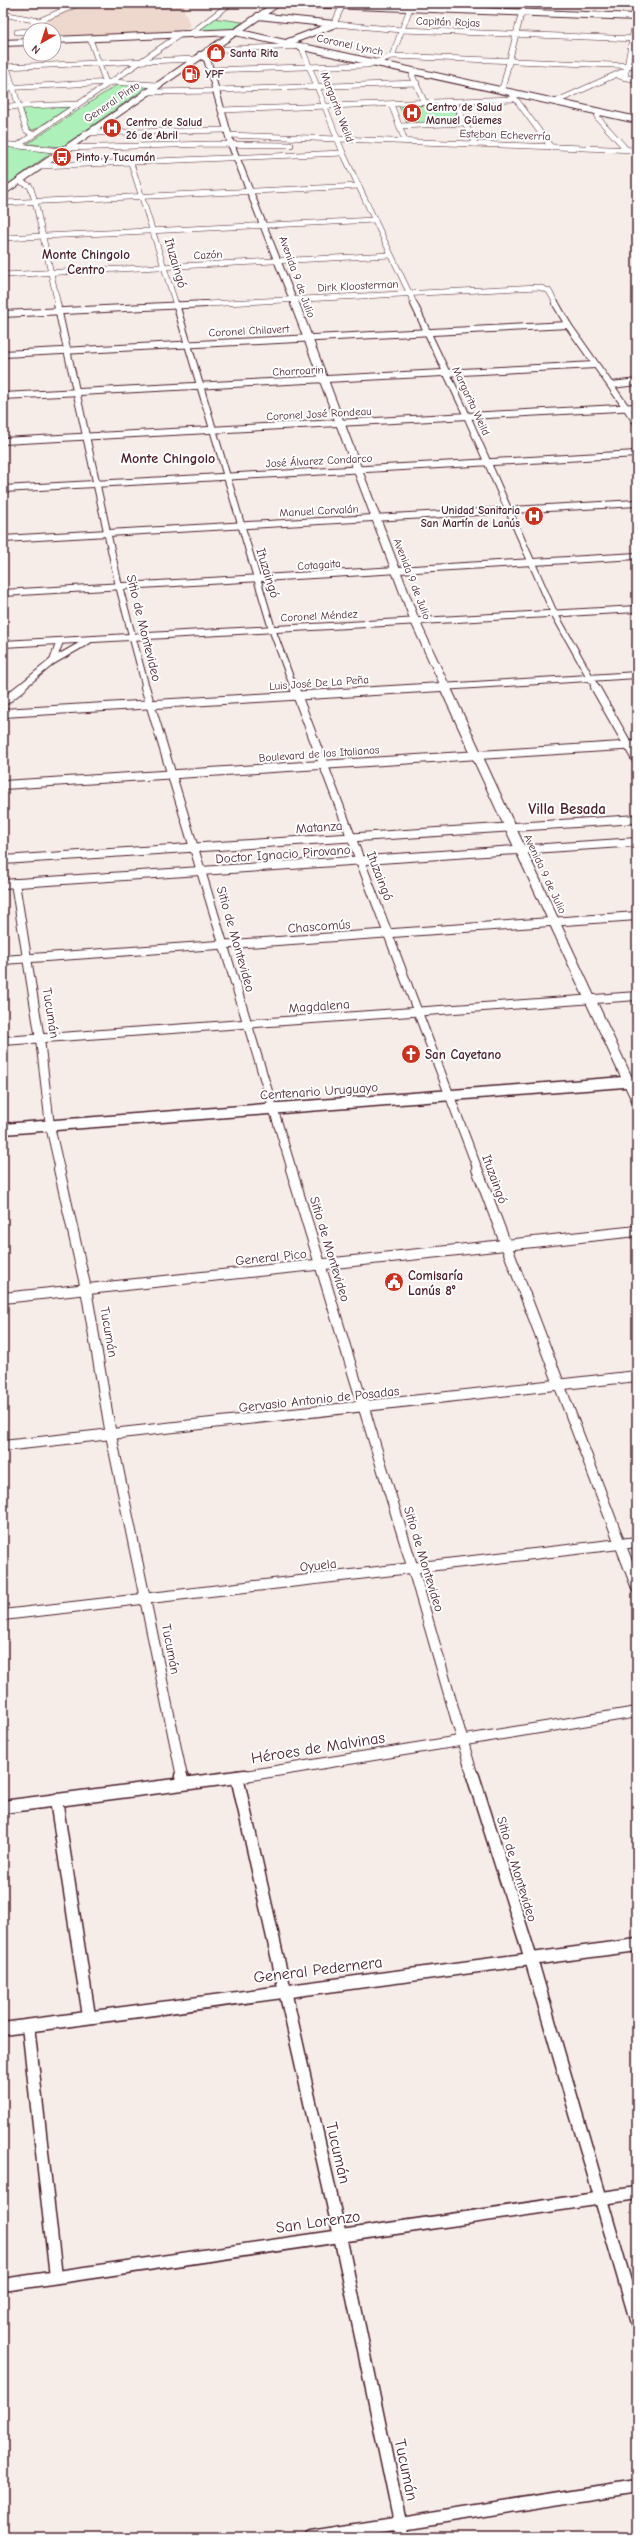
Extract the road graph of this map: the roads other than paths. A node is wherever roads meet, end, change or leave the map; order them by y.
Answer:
1 (80, 3) edge
2 (231, 3) edge
3 (273, 3) edge
4 (278, 3) edge
5 (524, 3) edge
6 (342, 6) junction
7 (412, 6) edge
8 (522, 12) junction
9 (3, 14) edge
10 (637, 15) edge
11 (258, 16) junction
12 (39, 21) joint
13 (334, 24) junction
14 (402, 30) junction
15 (17, 32) dead end
16 (22, 32) edge
17 (235, 32) junction
18 (181, 34) junction
19 (190, 34) junction
20 (516, 35) junction
21 (90, 39) junction
22 (634, 39) edge
23 (62, 40) edge
24 (22, 42) edge
25 (288, 42) junction
26 (3, 43) edge
27 (304, 47) junction
28 (207, 50) junction
29 (3, 54) edge
30 (392, 56) junction
31 (197, 57) junction
32 (143, 61) junction
33 (509, 61) junction
34 (380, 62) junction
35 (98, 63) junction
36 (309, 66) junction
37 (637, 66) edge
38 (5, 67) edge
39 (627, 68) junction
40 (209, 70) junction
41 (417, 70) junction
42 (614, 76) junction
43 (625, 78) junction
44 (637, 80) edge
45 (112, 82) junction
46 (106, 83) junction
47 (417, 83) junction
48 (156, 85) junction
49 (317, 86) junction
50 (12, 87) junction
51 (3, 88) edge
52 (500, 89) junction
53 (217, 90) junction
54 (144, 92) junction
55 (514, 92) junction
56 (513, 99) junction
57 (455, 102) junction
58 (555, 102) junction
59 (425, 103) junction
60 (78, 104) junction
61 (391, 104) junction
62 (18, 106) junction
63 (3, 107) edge
64 (324, 107) junction
65 (222, 110) junction
66 (600, 112) junction
67 (637, 120) edge
68 (466, 123) junction
69 (400, 126) junction
70 (228, 132) junction
71 (85, 133) junction
72 (33, 135) junction
73 (336, 139) junction
74 (405, 141) junction
75 (3, 144) edge
76 (231, 144) junction
77 (475, 144) junction
78 (17, 146) junction
79 (291, 146) dead end
80 (551, 147) junction
81 (63, 150) junction
82 (628, 150) junction
83 (637, 150) edge
84 (343, 154) junction
85 (237, 158) junction
86 (131, 163) junction
87 (40, 166) junction
88 (19, 181) junction
89 (359, 186) junction
90 (251, 191) junction
91 (3, 192) edge
92 (142, 196) junction
93 (35, 201) junction
94 (3, 203) edge
95 (375, 220) junction
96 (264, 225) junction
97 (153, 231) junction
98 (41, 236) junction
99 (3, 238) edge
100 (391, 255) junction
101 (278, 261) junction
102 (165, 267) junction
103 (50, 272) junction
104 (3, 275) edge
105 (408, 293) junction
106 (293, 299) junction
107 (175, 305) junction
108 (59, 311) junction
109 (3, 314) edge
110 (568, 325) junction
111 (427, 332) junction
112 (306, 338) junction
113 (186, 344) junction
114 (67, 350) junction
115 (3, 354) edge
116 (595, 365) junction
117 (446, 373) junction
118 (324, 379) junction
119 (637, 382) edge
120 (612, 385) junction
121 (200, 386) junction
122 (77, 392) junction
123 (3, 396) edge
124 (637, 407) edge
125 (626, 408) junction
126 (467, 416) junction
127 (339, 423) junction
128 (637, 423) edge
129 (213, 430) junction
130 (86, 437) junction
131 (3, 441) edge
132 (637, 454) edge
133 (487, 462) junction
134 (358, 470) junction
135 (226, 476) junction
136 (97, 484) junction
137 (3, 489) edge
138 (637, 504) edge
139 (509, 510) junction
140 (376, 518) junction
141 (241, 526) junction
142 (108, 533) junction
143 (3, 539) edge
144 (637, 556) edge
145 (531, 562) junction
146 (395, 570) junction
147 (256, 578) junction
148 (118, 586) junction
149 (3, 593) edge
150 (637, 609) edge
151 (554, 613) junction
152 (415, 621) junction
153 (272, 629) junction
154 (131, 637) junction
155 (91, 640) junction
156 (60, 641) junction
157 (3, 644) edge
158 (53, 661) junction
159 (637, 675) edge
160 (591, 678) junction
161 (444, 686) junction
162 (299, 696) junction
163 (3, 702) edge
164 (150, 704) junction
165 (3, 713) edge
166 (628, 745) junction
167 (637, 745) edge
168 (477, 756) junction
169 (637, 761) edge
170 (324, 764) junction
171 (172, 774) junction
172 (3, 785) edge
173 (637, 819) edge
174 (509, 828) junction
175 (351, 837) junction
176 (637, 842) edge
177 (194, 848) junction
178 (520, 850) junction
179 (3, 860) edge
180 (361, 861) junction
181 (202, 872) junction
182 (15, 883) junction
183 (3, 884) edge
184 (637, 916) edge
185 (554, 922) junction
186 (388, 933) junction
187 (222, 945) junction
188 (27, 958) junction
189 (3, 960) edge
190 (637, 996) edge
191 (590, 999) junction
192 (418, 1012) junction
193 (246, 1024) junction
194 (40, 1039) junction
195 (3, 1041) edge
196 (633, 1082) edge
197 (450, 1095) junction
198 (637, 1100) edge
199 (273, 1109) junction
200 (50, 1126) junction
201 (3, 1129) edge
202 (637, 1231) edge
203 (506, 1245) junction
204 (320, 1265) junction
205 (86, 1289) junction
206 (3, 1298) edge
207 (637, 1376) edge
208 (559, 1385) junction
209 (363, 1407) junction
210 (111, 1435) junction
211 (3, 1446) edge
212 (637, 1542) edge
213 (621, 1544) junction
214 (413, 1569) junction
215 (637, 1588) edge
216 (146, 1600) junction
217 (3, 1615) edge
218 (637, 1712) edge
219 (462, 1742) junction
220 (237, 1777) junction
221 (183, 1783) junction
222 (56, 1800) junction
223 (3, 1807) edge
224 (637, 1945) edge
225 (531, 1959) junction
226 (284, 1990) junction
227 (90, 2016) junction
228 (28, 2026) junction
229 (3, 2029) edge
230 (637, 2193) edge
231 (599, 2199) junction
232 (340, 2236) junction
233 (56, 2277) junction
234 (3, 2285) edge
235 (637, 2323) edge
236 (637, 2486) edge
237 (400, 2522) junction
238 (311, 2537) edge
239 (403, 2537) edge

1 - 12 street
2 - 19 street
3 - 4 street
4 - 6 main road
4 - 11 main road, General Pinto
5 - 8 street
6 - 7 main road
6 - 13 street
7 - 8 main road
7 - 14 street
8 - 10 main road
8 - 20 street
9 - 12 street
10 - 22 street
11 - 13 street, Capitán Rojas
11 - 17 main road, General Pinto
13 - 14 street, Capitán Rojas
13 - 25 street
14 - 20 street, Capitán Rojas
14 - 30 street
15 - 16 street
17 - 19 main road, Coronel Lynch
17 - 25 street, Coronel Lynch
17 - 28 main road, General Pinto
18 - 19 main road, Coronel Lynch
18 - 21 main road, Coronel Lynch
18 - 32 street
20 - 22 street, Capitán Rojas
20 - 33 street
21 - 23 main road, Coronel Lynch
21 - 35 street
22 - 39 street
24 - 26 main road
25 - 27 street, Coronel Lynch
27 - 28 street
27 - 34 street, Coronel Lynch
27 - 36 street, Margarita Weild
28 - 31 main road, General Pinto
29 - 38 street
30 - 33 street
30 - 34 street
31 - 32 street
31 - 40 street, Avenida 9 de Julio
31 - 48 main road, General Pinto
32 - 35 street
32 - 45 street
33 - 39 street
33 - 52 street
34 - 36 street
34 - 41 street, Coronel Lynch
35 - 38 street
35 - 46 street
36 - 40 street
36 - 49 street, Margarita Weild
37 - 39 street
38 - 50 street
39 - 42 street
39 - 43 street
40 - 53 street, Avenida 9 de Julio
41 - 47 street
41 - 52 street, Coronel Lynch
42 - 43 street
42 - 58 street
43 - 44 street
45 - 46 street
45 - 48 street
45 - 60 street
46 - 50 street
47 - 49 street
47 - 59 street
48 - 54 main road, General Pinto
49 - 53 street
49 - 64 street, Margarita Weild
50 - 51 street
50 - 62 street
52 - 55 street, Coronel Lynch
53 - 54 street
53 - 65 street, Avenida 9 de Julio
54 - 71 main road, General Pinto
55 - 56 street
55 - 58 street, Coronel Lynch
56 - 57 street
56 - 80 street
57 - 59 street
57 - 68 street
58 - 66 street, Coronel Lynch
59 - 61 street
60 - 62 street
60 - 72 street
61 - 64 street
61 - 69 street
62 - 63 street
62 - 72 street
64 - 65 street
64 - 73 street, Margarita Weild
65 - 70 street, Avenida 9 de Julio
66 - 67 street, Coronel Lynch
66 - 82 street
68 - 69 street
68 - 77 street
69 - 74 street
70 - 71 street, Esteban Echeverría
70 - 73 street, Esteban Echeverría
70 - 76 street, Avenida 9 de Julio
71 - 81 main road, General Pinto
72 - 78 street
73 - 74 street, Esteban Echeverría
73 - 84 street, Margarita Weild
74 - 77 street, Esteban Echeverría
75 - 78 street
76 - 79 street
76 - 81 street
76 - 85 street, Avenida 9 de Julio
77 - 80 street, Esteban Echeverría
78 - 81 street
80 - 82 street, Esteban Echeverría
81 - 87 main road, General Pinto
82 - 83 street, Esteban Echeverría
84 - 85 street
84 - 89 street, Margarita Weild
85 - 86 street
85 - 90 street, Avenida 9 de Julio
86 - 87 street
86 - 92 street, Ituzaingó
87 - 88 main road, General Pinto
88 - 91 main road, General Pinto
88 - 93 street, Sitio de Montevideo
89 - 90 street
89 - 95 street, Margarita Weild
90 - 92 street
90 - 96 street, Avenida 9 de Julio
92 - 93 street
92 - 97 street, Ituzaingó
93 - 94 street
93 - 98 street, Sitio de Montevideo
95 - 96 street
95 - 100 street, Margarita Weild
96 - 97 street
96 - 101 street, Avenida 9 de Julio
97 - 98 street
97 - 102 street, Ituzaingó
98 - 99 street
98 - 103 street, Sitio de Montevideo
100 - 101 street, Cazón
100 - 105 street, Margarita Weild
101 - 102 street, Cazón
101 - 106 street, Avenida 9 de Julio
102 - 103 street, Cazón
102 - 107 street, Ituzaingó
103 - 104 street, Cazón
103 - 108 street, Sitio de Montevideo
105 - 106 street, Dirk Kloosterman
105 - 110 street, Dirk Kloosterman
105 - 111 street, Margarita Weild
106 - 107 street, Dirk Kloosterman
106 - 112 street, Avenida 9 de Julio
107 - 108 street, Dirk Kloosterman
107 - 113 street, Ituzaingó
108 - 109 street, Dirk Kloosterman
108 - 114 street, Sitio de Montevideo
110 - 111 street, Coronel Chilavert
110 - 116 street
111 - 112 street, Coronel Chilavert
111 - 117 street, Margarita Weild
112 - 113 street, Coronel Chilavert
112 - 118 street, Avenida 9 de Julio
113 - 114 street, Coronel Chilavert
113 - 121 street, Ituzaingó
114 - 115 street, Coronel Chilavert
114 - 122 street, Sitio de Montevideo
116 - 117 street, Chorroarin
116 - 120 street
117 - 118 street, Chorroarin
117 - 126 street, Margarita Weild
118 - 121 street, Chorroarin
118 - 127 street, Avenida 9 de Julio
119 - 120 street
120 - 125 street
121 - 122 street, Chorroarin
121 - 129 street, Ituzaingó
122 - 123 street, Chorroarin
122 - 130 street, Sitio de Montevideo
124 - 125 street, Coronel José Rondeau
125 - 126 street, Coronel José Rondeau
125 - 128 street
126 - 127 street, Coronel José Rondeau
126 - 133 street, Margarita Weild
127 - 129 street, Coronel José Rondeau
127 - 134 street, Avenida 9 de Julio
129 - 130 street, Coronel José Rondeau
129 - 135 street, Ituzaingó
130 - 131 street, Coronel José Rondeau
130 - 136 street, Sitio de Montevideo
132 - 133 street, José Álvarez Condarco
133 - 134 street, José Álvarez Condarco
133 - 139 street, Margarita Weild
134 - 135 street, José Álvarez Condarco
134 - 140 street, Avenida 9 de Julio
135 - 136 street, José Álvarez Condarco
135 - 141 street, Ituzaingó
136 - 137 street, José Álvarez Condarco
136 - 142 street, Sitio de Montevideo
138 - 139 street, Manuel Corvalán
139 - 140 street, Manuel Corvalán
139 - 145 street, Margarita Weild
140 - 141 street, Manuel Corvalán
140 - 146 street, Avenida 9 de Julio
141 - 142 street, Manuel Corvalán
141 - 147 street, Ituzaingó
142 - 143 street, Manuel Corvalán
142 - 148 street, Sitio de Montevideo
144 - 145 street, Cotagaita
145 - 146 street, Cotagaita
145 - 151 street, Margarita Weild
146 - 147 street, Cotagaita
146 - 152 street, Avenida 9 de Julio
147 - 148 street, Cotagaita
147 - 153 street, Ituzaingó
148 - 149 street, Cotagaita
148 - 154 street, Sitio de Montevideo
150 - 151 street, Coronel Méndez
151 - 152 street, Coronel Méndez
151 - 160 street, Margarita Weild
152 - 153 street, Coronel Méndez
152 - 161 street, Avenida 9 de Julio
153 - 154 street, Coronel Méndez
153 - 162 street, Ituzaingó
154 - 155 street, Coronel Méndez
154 - 164 street, Sitio de Montevideo
155 - 156 street, Coronel Méndez
155 - 158 street
156 - 157 street, Coronel Méndez
156 - 158 street
158 - 163 street
159 - 160 street, Luis José De La Peña
160 - 161 street, Luis José De La Peña
160 - 166 street, Margarita Weild
161 - 162 street, Luis José De La Peña
161 - 168 street, Avenida 9 de Julio
162 - 164 street, Luis José De La Peña
162 - 170 street, Ituzaingó
164 - 165 street, Luis José De La Peña
164 - 171 street, Sitio de Montevideo
166 - 167 street, Boulevard de los Italianos
166 - 168 street, Boulevard de los Italianos
166 - 169 street, Margarita Weild
168 - 170 street, Boulevard de los Italianos
168 - 174 street, Avenida 9 de Julio
170 - 171 street, Boulevard de los Italianos
170 - 175 street, Ituzaingó
171 - 172 street, Boulevard de los Italianos
171 - 177 street, Sitio de Montevideo
173 - 174 street, Matanza
174 - 175 street, Matanza
174 - 178 street, Avenida 9 de Julio
175 - 177 street, Matanza
175 - 180 street, Ituzaingó
176 - 178 street, Doctor Ignacio Pirovano
177 - 179 street, Matanza
177 - 181 street, Sitio de Montevideo
178 - 180 street, Doctor Ignacio Pirovano
178 - 185 street, Avenida 9 de Julio
180 - 181 street, Doctor Ignacio Pirovano
180 - 186 street, Ituzaingó
181 - 182 street, Doctor Ignacio Pirovano
181 - 187 street, Sitio de Montevideo
182 - 183 street, Doctor Ignacio Pirovano
182 - 188 street, Tucumán
184 - 185 street, Chascomús
185 - 186 street, Chascomús
185 - 191 street, Avenida 9 de Julio
186 - 187 street, Chascomús
186 - 192 street, Ituzaingó
187 - 188 street, Chascomús
187 - 193 street, Sitio de Montevideo
188 - 189 street, Chascomús
188 - 194 street, Tucumán
190 - 191 street, Magdalena
191 - 192 street, Magdalena
191 - 196 street, Avenida 9 de Julio
192 - 193 street, Magdalena
192 - 197 street, Ituzaingó
193 - 194 street, Magdalena
193 - 199 street, Sitio de Montevideo
194 - 195 street, Magdalena
194 - 200 street, Tucumán
196 - 197 main road, Centenario Uruguayo
196 - 198 street, Avenida 9 de Julio
197 - 199 main road, Centenario Uruguayo
197 - 203 street, Ituzaingó
199 - 200 main road, Centenario Uruguayo
199 - 204 street, Sitio de Montevideo
200 - 201 main road, Centenario Uruguayo
200 - 205 street, Tucumán
202 - 203 street, General Pico
203 - 204 street, General Pico
203 - 208 street, Ituzaingó
204 - 205 street, General Pico
204 - 209 street, Sitio de Montevideo
205 - 206 street, General Pico
205 - 210 street, Tucumán
207 - 208 street, Gervasio Antonio de Posadas
208 - 209 street, Gervasio Antonio de Posadas
208 - 213 street, Ituzaingó
209 - 210 street, Gervasio Antonio de Posadas
209 - 214 street, Sitio de Montevideo
210 - 211 street, Gervasio Antonio de Posadas
210 - 216 street, Tucumán
212 - 213 street, Oyuela
213 - 214 street, Oyuela
213 - 215 street, Ituzaingó
214 - 216 street, Oyuela
214 - 219 street, Sitio de Montevideo
216 - 217 street, Oyuela
216 - 221 street, Tucumán
218 - 219 street, Héroes de Malvinas
219 - 220 street, Héroes de Malvinas
219 - 225 street, Sitio de Montevideo
220 - 221 street, Héroes de Malvinas
220 - 226 street, Tucumán
221 - 222 street, Héroes de Malvinas
222 - 223 street, Héroes de Malvinas
222 - 227 street
224 - 225 street, General Pedernera
225 - 226 street, General Pedernera
225 - 231 street, Sitio de Montevideo
226 - 227 street, General Pedernera
226 - 232 street, Tucumán
227 - 228 street, General Pedernera
228 - 229 street, General Pedernera
228 - 233 street
230 - 231 street, San Lorenzo
231 - 232 street, San Lorenzo
231 - 235 street, Sitio de Montevideo
232 - 233 street, San Lorenzo
232 - 237 street, Tucumán
233 - 234 street, San Lorenzo
236 - 237 street
237 - 238 street
237 - 239 street, Tucumán

